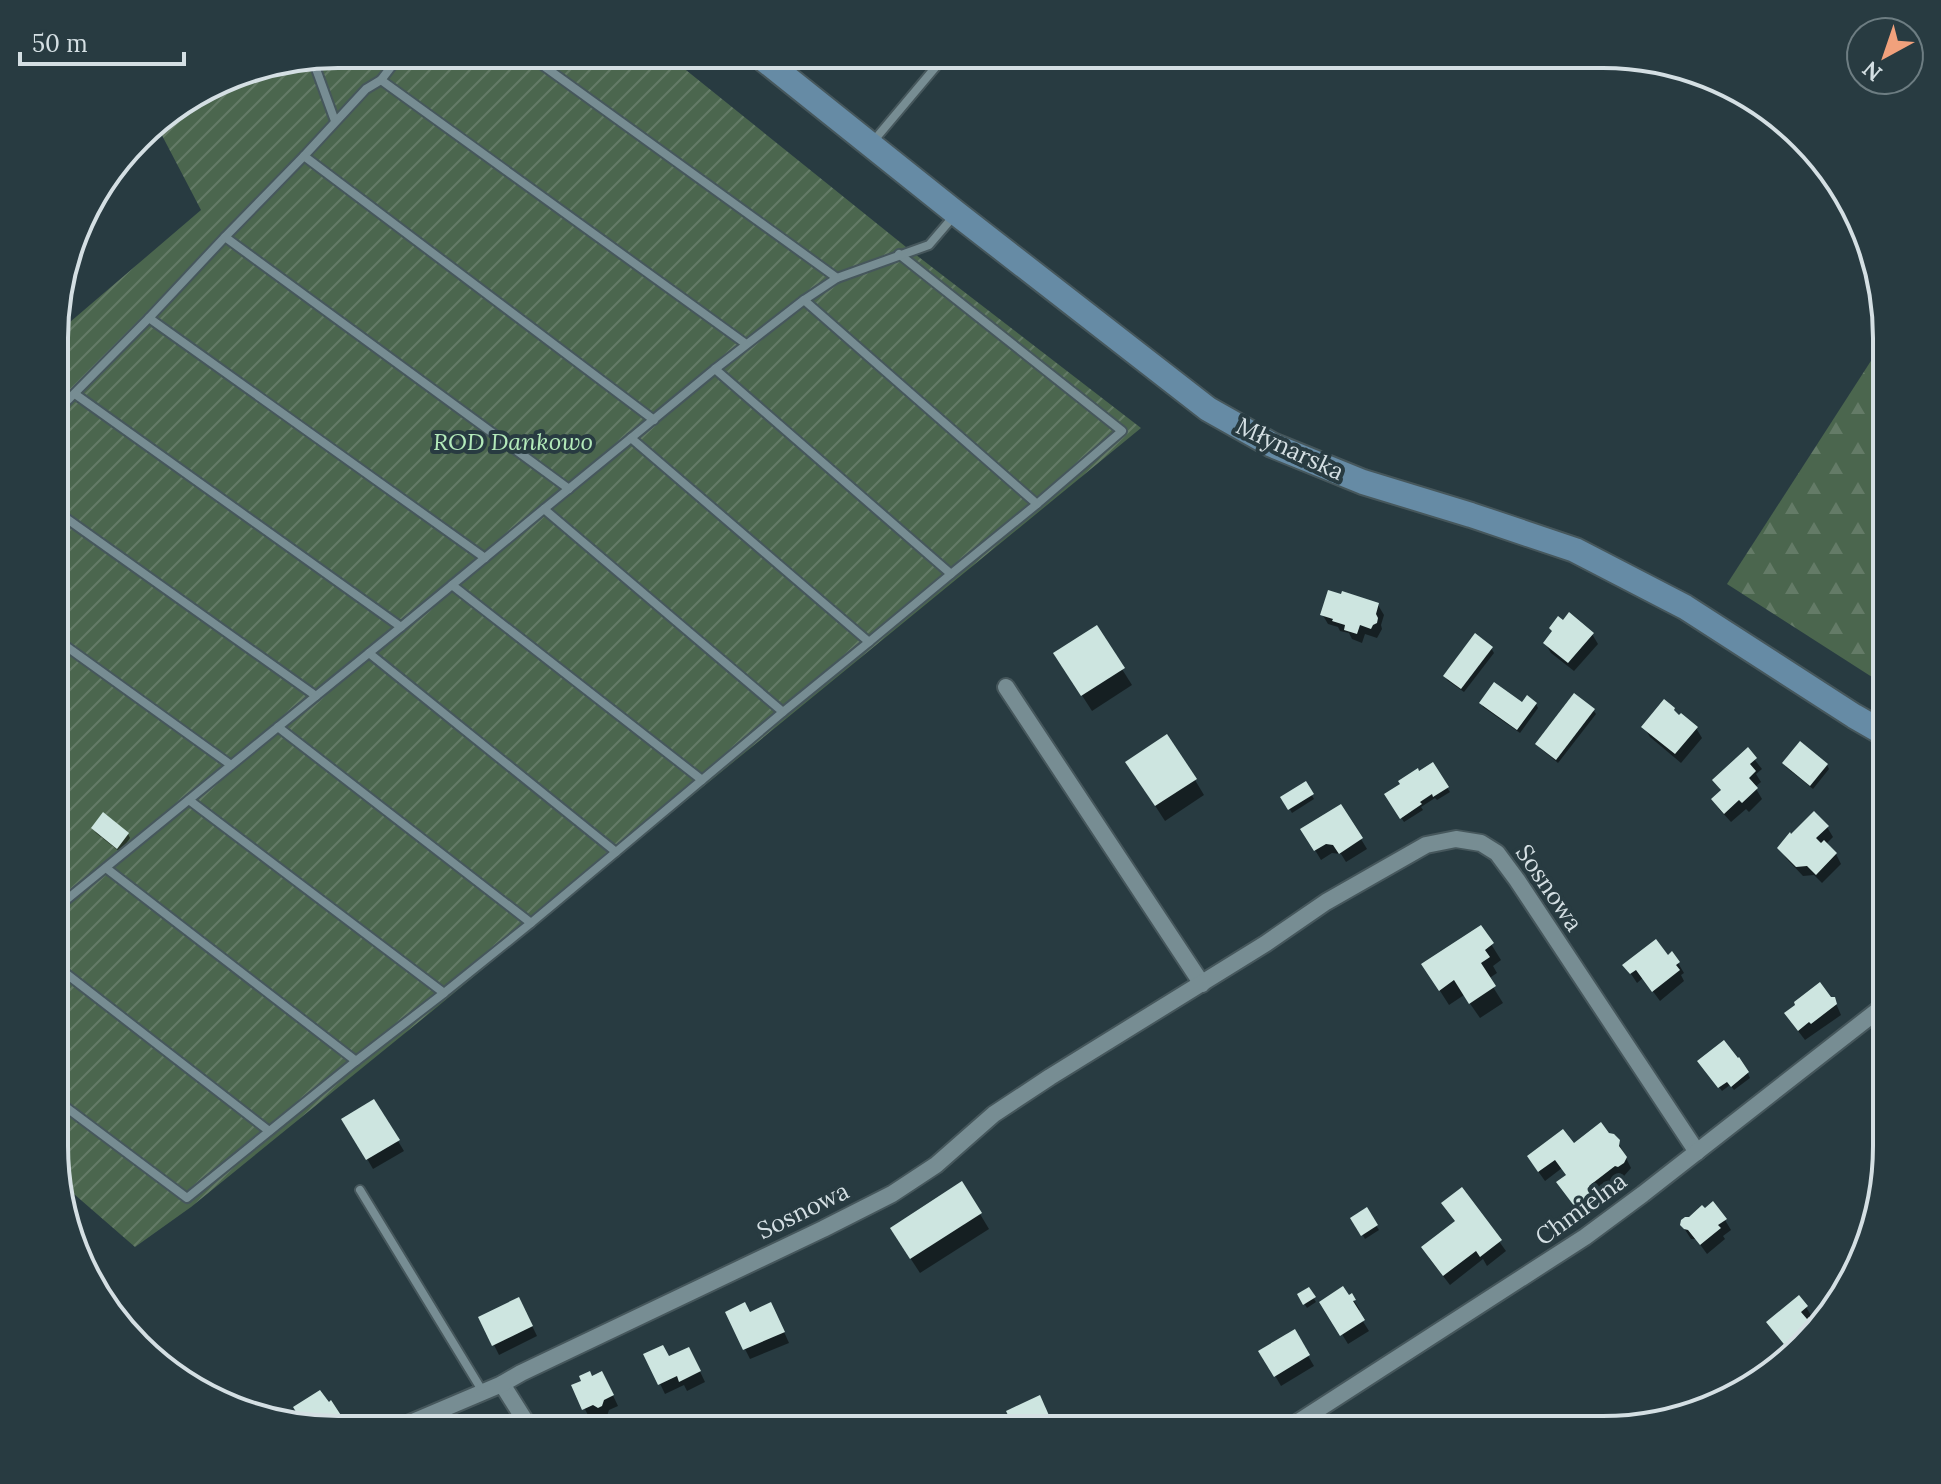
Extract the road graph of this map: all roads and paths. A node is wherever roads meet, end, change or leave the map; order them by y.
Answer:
1 (316, 69) edge
2 (389, 69) edge
3 (548, 69) edge
4 (776, 69) edge
5 (934, 69) edge
6 (381, 80) junction
7 (335, 121) junction
8 (871, 144) junction
9 (304, 156) junction
10 (956, 213) junction
11 (225, 237) junction
12 (899, 254) junction
13 (837, 278) junction
14 (804, 300) junction
15 (149, 318) junction
16 (746, 344) junction
17 (715, 369) junction
18 (75, 394) junction
19 (68, 401) edge
20 (654, 420) junction
21 (631, 438) junction
22 (569, 489) junction
23 (1037, 504) junction
24 (544, 509) junction
25 (68, 520) edge
26 (485, 558) junction
27 (951, 574) junction
28 (452, 585) junction
29 (401, 627) junction
30 (869, 642) junction
31 (68, 648) edge
32 (369, 653) junction
33 (1006, 687) dead end
34 (316, 696) junction
35 (783, 712) junction
36 (278, 727) junction
37 (1873, 727) edge
38 (231, 765) junction
39 (702, 780) junction
40 (189, 800) junction
41 (616, 852) junction
42 (106, 868) junction
43 (69, 895) edge
44 (531, 923) junction
45 (69, 976) edge
46 (1202, 984) junction
47 (444, 993) junction
48 (1872, 1015) edge
49 (356, 1061) junction
50 (69, 1109) edge
51 (269, 1131) junction
52 (1697, 1152) junction
53 (360, 1190) dead end
54 (502, 1384) junction
55 (483, 1392) junction
56 (429, 1415) edge
57 (522, 1415) edge
58 (1308, 1416) edge

1 - 7 lane
2 - 6 lane
3 - 13 lane
4 - 8 street, Młynarska
5 - 8 lane
6 - 7 lane
6 - 16 lane
7 - 9 lane
8 - 10 street, Młynarska
9 - 11 lane
9 - 20 lane
10 - 12 lane
10 - 37 street, Młynarska
11 - 15 lane
11 - 22 lane
12 - 13 lane
12 - 23 lane
13 - 14 lane
14 - 16 lane
14 - 23 lane
15 - 18 lane
15 - 26 lane
16 - 17 lane
17 - 20 lane
17 - 27 lane
18 - 19 lane
18 - 29 lane
20 - 21 lane
21 - 22 lane
21 - 30 lane
22 - 24 lane
23 - 27 lane
24 - 26 lane
24 - 35 lane
25 - 34 lane
26 - 28 lane
27 - 30 lane
28 - 29 lane
28 - 39 lane
29 - 32 lane
30 - 35 lane
31 - 38 lane
32 - 34 lane
32 - 41 lane
33 - 46 street
34 - 36 lane
35 - 39 lane
36 - 38 lane
36 - 44 lane
38 - 40 lane
39 - 41 lane
40 - 42 lane
40 - 47 lane
41 - 44 lane
42 - 43 lane
42 - 49 lane
44 - 47 lane
45 - 51 lane
46 - 52 street, Sosnowa
46 - 54 street, Sosnowa
47 - 49 lane
48 - 52 street, Chmielna
49 - 51 lane
50 - 51 lane
52 - 58 street, Chmielna
53 - 55 lane
54 - 55 street, Sosnowa
54 - 57 street
55 - 56 street, Sosnowa

